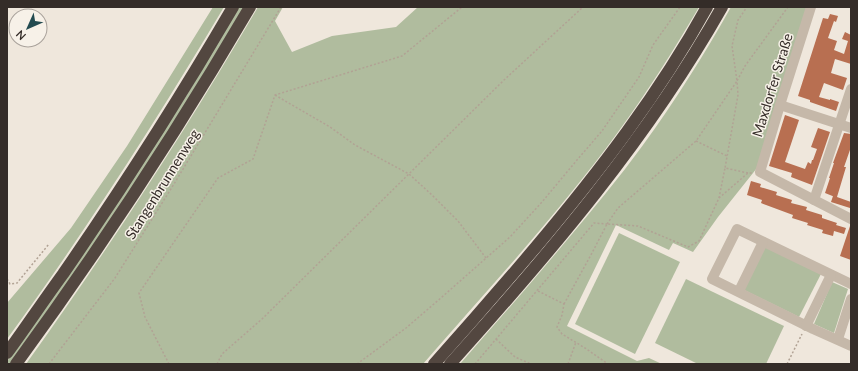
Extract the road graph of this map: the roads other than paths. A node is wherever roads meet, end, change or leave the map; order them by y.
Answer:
1 (233, 7) edge
2 (250, 7) edge
3 (708, 7) edge
4 (722, 7) edge
5 (811, 7) edge
6 (851, 89) edge
7 (780, 105) junction
8 (839, 124) junction
9 (851, 128) edge
10 (814, 200) junction
11 (851, 219) edge
12 (763, 242) junction
13 (831, 275) junction
14 (851, 284) edge
15 (739, 291) junction
16 (851, 298) edge
17 (806, 326) junction
18 (838, 339) junction
19 (851, 346) edge
20 (7, 353) edge
21 (16, 364) edge
22 (434, 364) edge
23 (450, 364) edge

1 - 20 highway
2 - 21 highway
3 - 22 highway
4 - 23 highway
5 - 7 street, Maxdorfer Straße
6 - 8 street
7 - 8 street
7 - 10 street, Maxdorfer Straße
8 - 9 street
8 - 10 street
10 - 11 street
12 - 13 street
12 - 15 street
12 - 15 street
13 - 14 street
13 - 17 street
15 - 17 street
16 - 18 street
17 - 18 street
18 - 19 street

